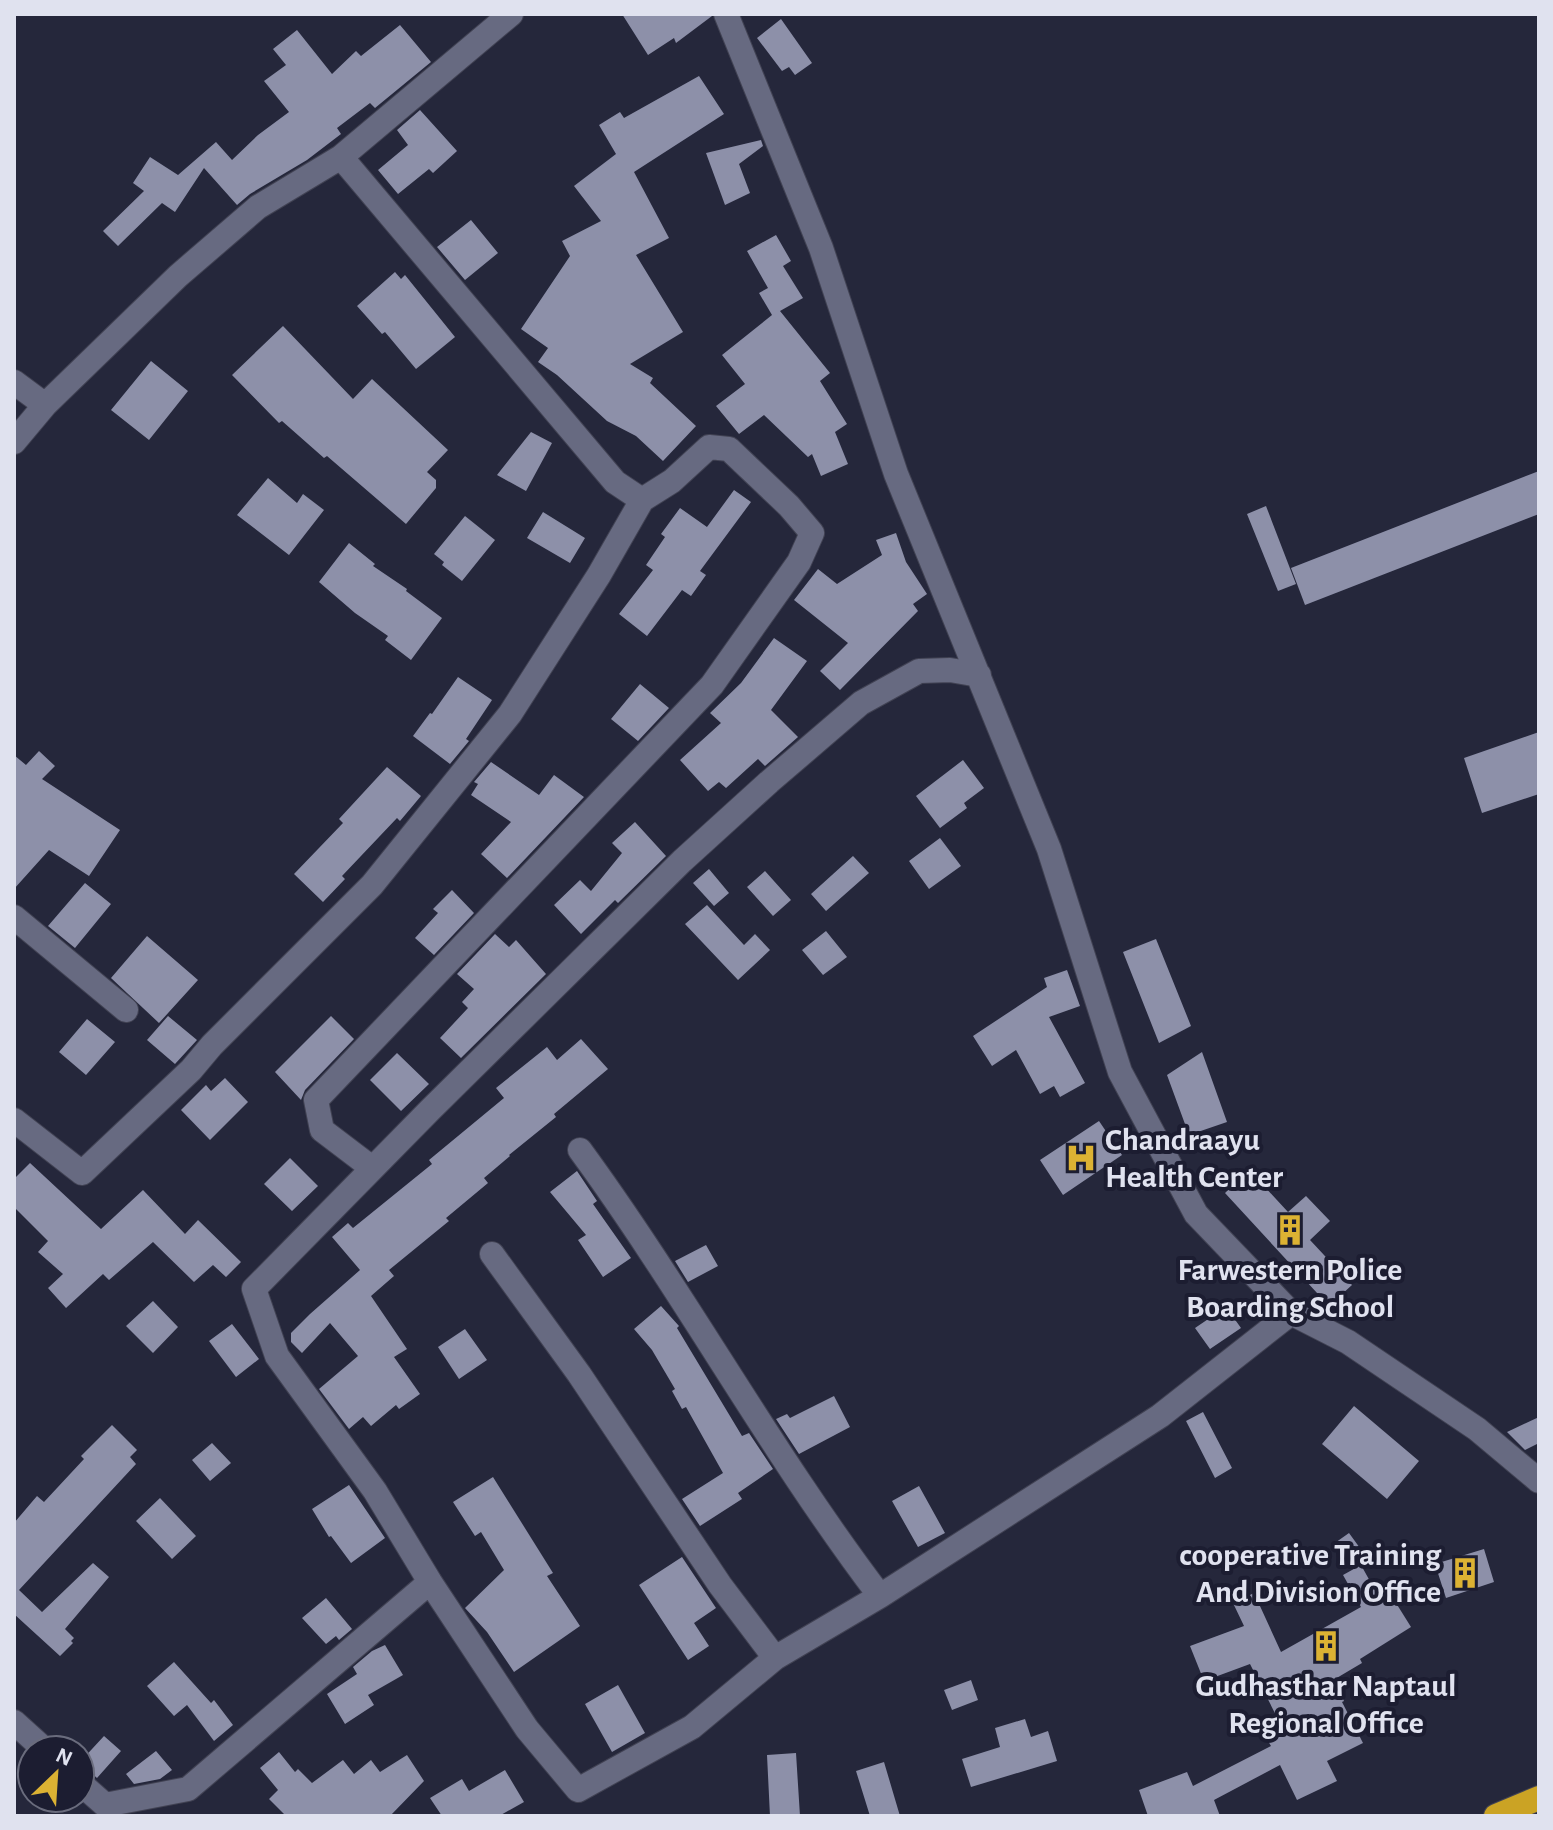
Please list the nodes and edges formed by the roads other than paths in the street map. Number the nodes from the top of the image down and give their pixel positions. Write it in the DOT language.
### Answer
graph roads {
  1 [pos="511,14"];
  2 [pos="726,14"];
  3 [pos="341,157"];
  4 [pos="14,382"];
  5 [pos="45,405"];
  6 [pos="14,442"];
  7 [pos="642,500"];
  8 [pos="979,675"];
  9 [pos="14,917"];
  10 [pos="126,1010"];
  11 [pos="14,1120"];
  12 [pos="580,1150"];
  13 [pos="372,1168"];
  14 [pos="492,1254"];
  15 [pos="1291,1313"];
  16 [pos="1539,1481"];
  17 [pos="430,1582"];
  18 [pos="880,1596"];
  19 [pos="775,1658"];
  20 [pos="96,1797"];
  21 [pos="1539,1798"];
  22 [pos="1496,1816"];
  1 -- 3 [label="street"];
  2 -- 8 [label="street"];
  3 -- 5 [label="street"];
  3 -- 7 [label="street"];
  4 -- 5 [label="street"];
  5 -- 6 [label="street"];
  7 -- 11 [label="street"];
  7 -- 13 [label="street"];
  8 -- 13 [label="street"];
  8 -- 15 [label="street"];
  9 -- 10 [label="street"];
  12 -- 18 [label="street"];
  13 -- 17 [label="street"];
  14 -- 19 [label="street"];
  15 -- 16 [label="street"];
  15 -- 18 [label="street"];
  17 -- 19 [label="street"];
  17 -- 20 [label="street"];
  18 -- 19 [label="street"];
  21 -- 22 [label="highway"];
}
